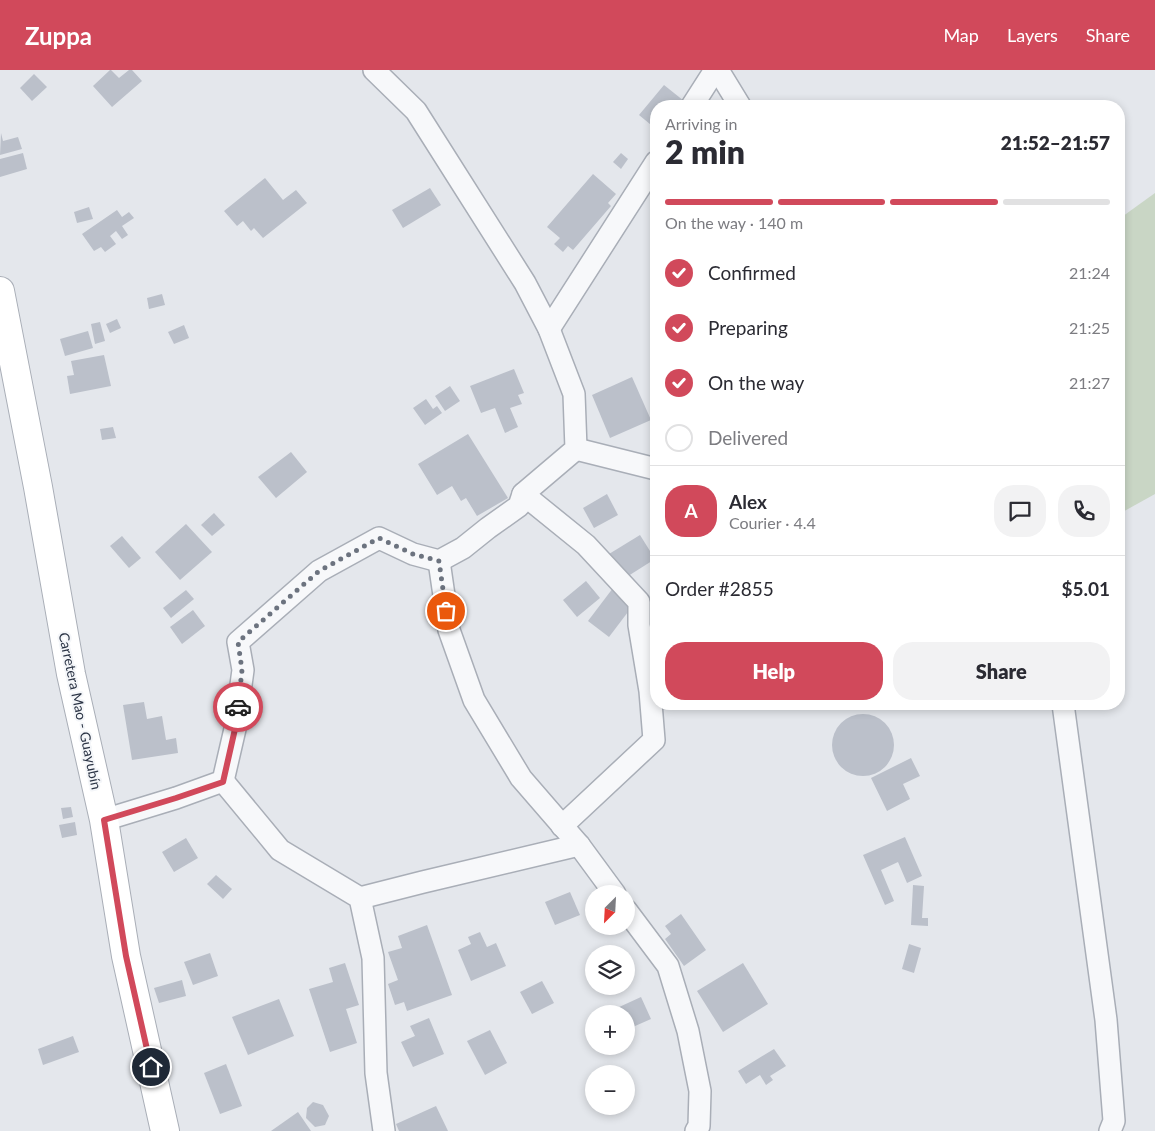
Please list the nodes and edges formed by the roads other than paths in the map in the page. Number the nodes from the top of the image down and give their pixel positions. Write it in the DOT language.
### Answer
graph roads {
  1 [pos="374,70"];
  2 [pos="717,70"];
  3 [pos="696,100"];
  4 [pos="736,100"];
  5 [pos="650,171"];
  6 [pos="0,291"];
  7 [pos="549,329"];
  8 [pos="576,449"];
  9 [pos="650,468"];
  10 [pos="523,494"];
  11 [pos="439,561"];
  12 [pos="650,690"];
  13 [pos="652,710"];
  14 [pos="1064,710"];
  15 [pos="223,782"];
  16 [pos="104,820"];
  17 [pos="562,826"];
  18 [pos="579,845"];
  19 [pos="608,885"];
  20 [pos="360,898"];
  21 [pos="635,922"];
  22 [pos="165,1131"];
  23 [pos="384,1131"];
  24 [pos="696,1131"];
  25 [pos="1110,1131"];
  1 -- 7 [label="street"];
  2 -- 3 [label="street"];
  2 -- 4 [label="street"];
  5 -- 7 [label="street"];
  6 -- 16 [label="main road, Carretera Mao - Guayubín"];
  7 -- 8 [label="street"];
  8 -- 9 [label="street"];
  8 -- 10 [label="street"];
  10 -- 11 [label="street"];
  10 -- 12 [label="street"];
  11 -- 15 [label="street"];
  11 -- 17 [label="street"];
  13 -- 17 [label="street"];
  14 -- 25 [label="street"];
  15 -- 16 [label="street"];
  15 -- 20 [label="street"];
  16 -- 22 [label="main road, Carretera Mao - Guayubín"];
  17 -- 18 [label="street"];
  18 -- 19 [label="street"];
  18 -- 20 [label="street"];
  20 -- 23 [label="street"];
  21 -- 24 [label="street"];
}
